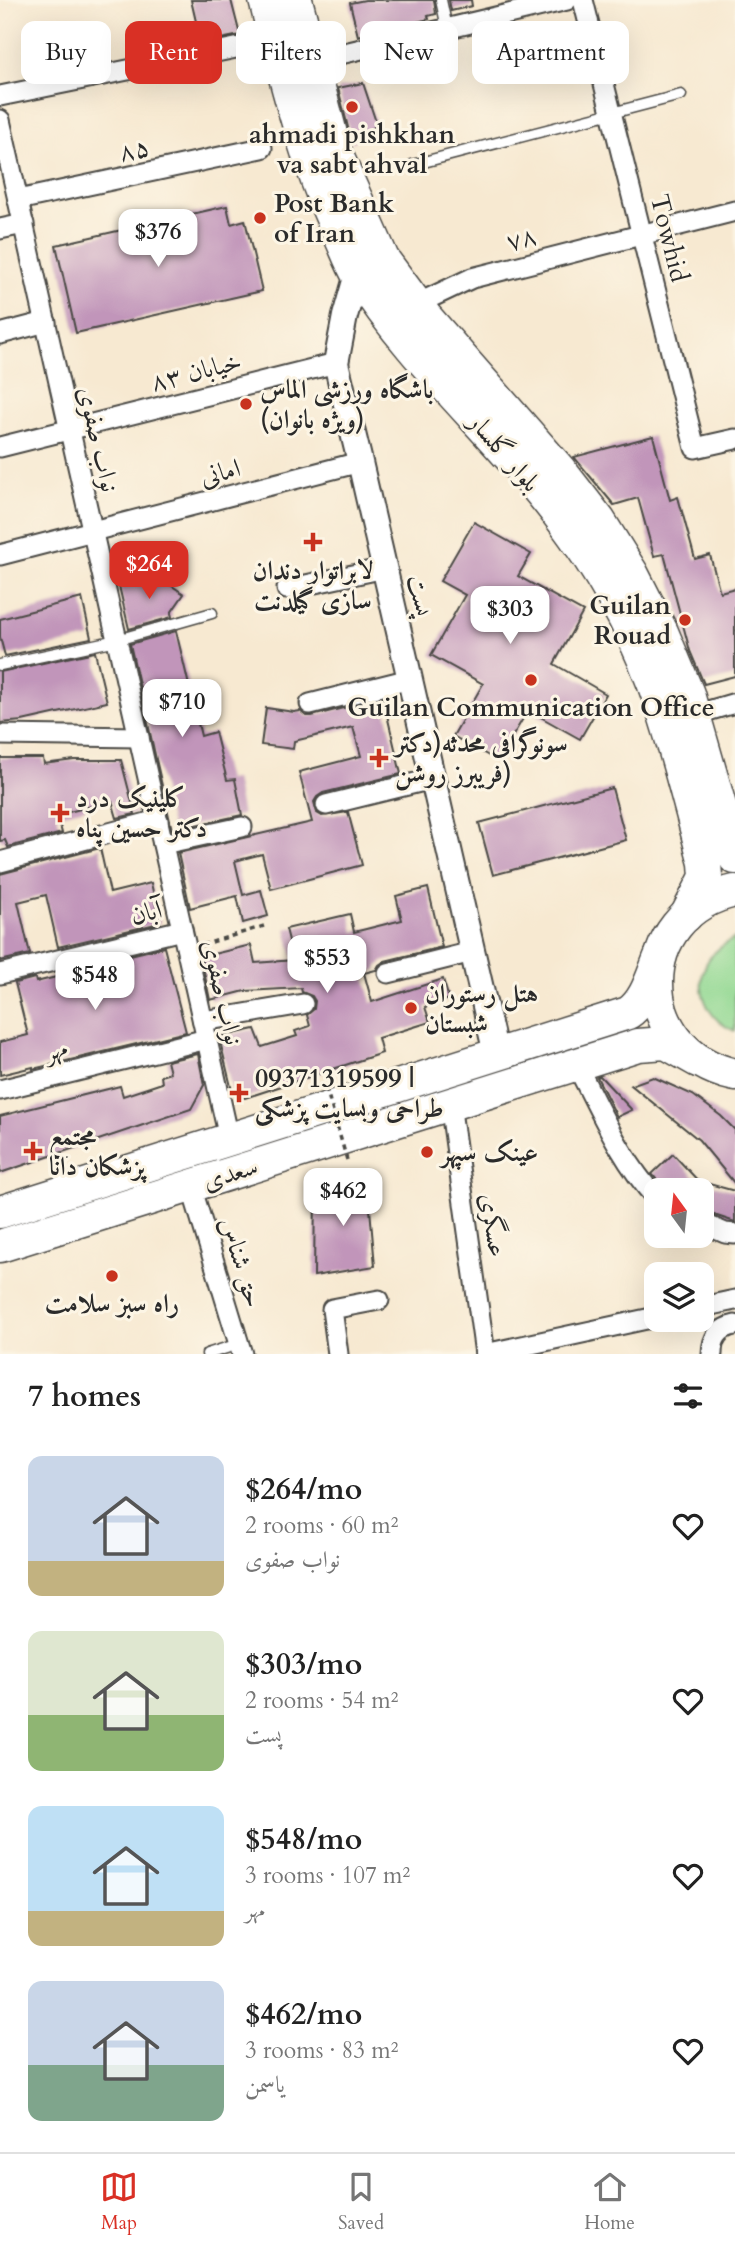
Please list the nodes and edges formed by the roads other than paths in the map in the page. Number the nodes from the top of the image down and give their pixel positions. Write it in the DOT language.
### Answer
graph roads {
  1 [pos="265,0"];
  2 [pos="296,0"];
  3 [pos="441,0"];
  4 [pos="567,0"];
  5 [pos="583,0"];
  6 [pos="270,21"];
  7 [pos="301,21"];
  8 [pos="446,21"];
  9 [pos="458,25"];
  10 [pos="236,48"];
  11 [pos="287,84"];
  12 [pos="317,84"];
  13 [pos="681,95"];
  14 [pos="0,96"];
  15 [pos="612,112"];
  16 [pos="0,120"];
  17 [pos="262,148"];
  18 [pos="412,165"];
  19 [pos="18,200"];
  20 [pos="735,211"];
  21 [pos="23,224"];
  22 [pos="0,229"];
  23 [pos="643,233"];
  24 [pos="357,274"];
  25 [pos="416,304"];
  26 [pos="46,323"];
  27 [pos="0,334"];
  28 [pos="336,363"];
  29 [pos="70,430"];
  30 [pos="735,439"];
  31 [pos="0,447"];
  32 [pos="360,462"];
  33 [pos="93,533"];
  34 [pos="0,555"];
  35 [pos="384,568"];
  36 [pos="287,589"];
  37 [pos="212,613"];
  38 [pos="117,640"];
  39 [pos="0,666"];
  40 [pos="410,680"];
  41 [pos="735,703"];
  42 [pos="310,704"];
  43 [pos="694,715"];
  44 [pos="0,735"];
  45 [pos="139,737"];
  46 [pos="432,779"];
  47 [pos="326,805"];
  48 [pos="158,820"];
  49 [pos="242,827"];
  50 [pos="163,844"];
  51 [pos="735,858"];
  52 [pos="0,862"];
  53 [pos="735,891"];
  54 [pos="686,916"];
  55 [pos="183,930"];
  56 [pos="472,953"];
  57 [pos="660,957"];
  58 [pos="388,973"];
  59 [pos="0,974"];
  60 [pos="303,1004"];
  61 [pos="205,1030"];
  62 [pos="496,1054"];
  63 [pos="698,1061"];
  64 [pos="576,1064"];
  65 [pos="733,1075"];
  66 [pos="0,1090"];
  67 [pos="450,1103"];
  68 [pos="229,1138"];
  69 [pos="644,1184"];
  70 [pos="191,1186"];
  71 [pos="0,1212"];
  72 [pos="714,1228"];
  73 [pos="735,1234"];
  74 [pos="0,1246"];
  75 [pos="379,1300"];
  76 [pos="735,1300"];
  77 [pos="714,1304"];
  78 [pos="644,1320"];
  79 [pos="734,1322"];
  80 [pos="241,1349"];
  81 [pos="207,1354"];
  82 [pos="338,1354"];
  83 [pos="485,1354"];
  84 [pos="712,1354"];
  1 -- 6 [label="main road, بلوار گلسار"];
  2 -- 7 [label="main road, بلوار گلسار"];
  3 -- 8 [label="lane"];
  4 -- 9 [label="street"];
  5 -- 15 [label="street, Towhid"];
  10 -- 14 [label="street"];
  11 -- 24 [label="main road, بلوار گلسار"];
  12 -- 25 [label="main road, بلوار گلسار"];
  13 -- 15 [label="lane"];
  15 -- 18 [label="lane"];
  15 -- 23 [label="street, Towhid"];
  16 -- 19 [label="street, نواب صفوی"];
  17 -- 19 [label="street, ۸۵"];
  19 -- 21 [label="street, نواب صفوی"];
  20 -- 23 [label="street, ۷۸"];
  21 -- 22 [label="street"];
  21 -- 26 [label="street, نواب صفوی"];
  23 -- 25 [label="street, ۷۸"];
  23 -- 30 [label="street, Towhid"];
  24 -- 28 [label="street, پست"];
  24 -- 54 [label="main road, بلوار گلسار"];
  25 -- 43 [label="main road, بلوار گلسار"];
  26 -- 27 [label="street"];
  26 -- 29 [label="street, نواب صفوی"];
  28 -- 29 [label="street, خیابان ۸۳"];
  28 -- 32 [label="street, پست"];
  29 -- 31 [label="street, خیابان ۸۳"];
  29 -- 33 [label="street, نواب صفوی"];
  32 -- 33 [label="street, امانی"];
  32 -- 35 [label="street, پست"];
  33 -- 34 [label="street, امانی"];
  33 -- 38 [label="street, نواب صفوی"];
  35 -- 36 [label="street"];
  35 -- 40 [label="street, پست"];
  37 -- 38 [label="lane"];
  38 -- 39 [label="lane"];
  38 -- 45 [label="street, نواب صفوی"];
  40 -- 42 [label="street"];
  40 -- 46 [label="street, پست"];
  41 -- 43 [label="street"];
  43 -- 51 [label="main road, بلوار گلسار"];
  44 -- 45 [label="street"];
  45 -- 48 [label="street, نواب صفوی"];
  46 -- 47 [label="street"];
  46 -- 56 [label="street, پست"];
  48 -- 50 [label="street, نواب صفوی"];
  48 -- 52 [label="street"];
  49 -- 50 [label="street"];
  50 -- 55 [label="street, نواب صفوی"];
  53 -- 54 [label="main road"];
  54 -- 57 [label="main road, سعدی"];
  55 -- 59 [label="street, آبان"];
  55 -- 61 [label="street, نواب صفوی"];
  56 -- 58 [label="street"];
  56 -- 62 [label="street, پست"];
  57 -- 62 [label="main road, سعدی"];
  57 -- 63 [label="main road"];
  60 -- 61 [label="street, مهر"];
  61 -- 66 [label="street, مهر"];
  61 -- 68 [label="street, نواب صفوی"];
  62 -- 68 [label="main road, سعدی"];
  63 -- 64 [label="main road, سعدی"];
  63 -- 65 [label="main road, سعدی"];
  64 -- 67 [label="main road, سعدی"];
  64 -- 69 [label="street"];
  67 -- 70 [label="main road, سعدی"];
  67 -- 83 [label="street, عسگری"];
  68 -- 71 [label="main road, سعدی"];
  70 -- 74 [label="main road, سعدی"];
  70 -- 80 [label="street, حق شناس"];
  72 -- 73 [label="street"];
  75 -- 82 [label="street"];
  76 -- 77 [label="street"];
  78 -- 83 [label="street"];
  79 -- 84 [label="street"];
  80 -- 81 [label="lane"];
}
